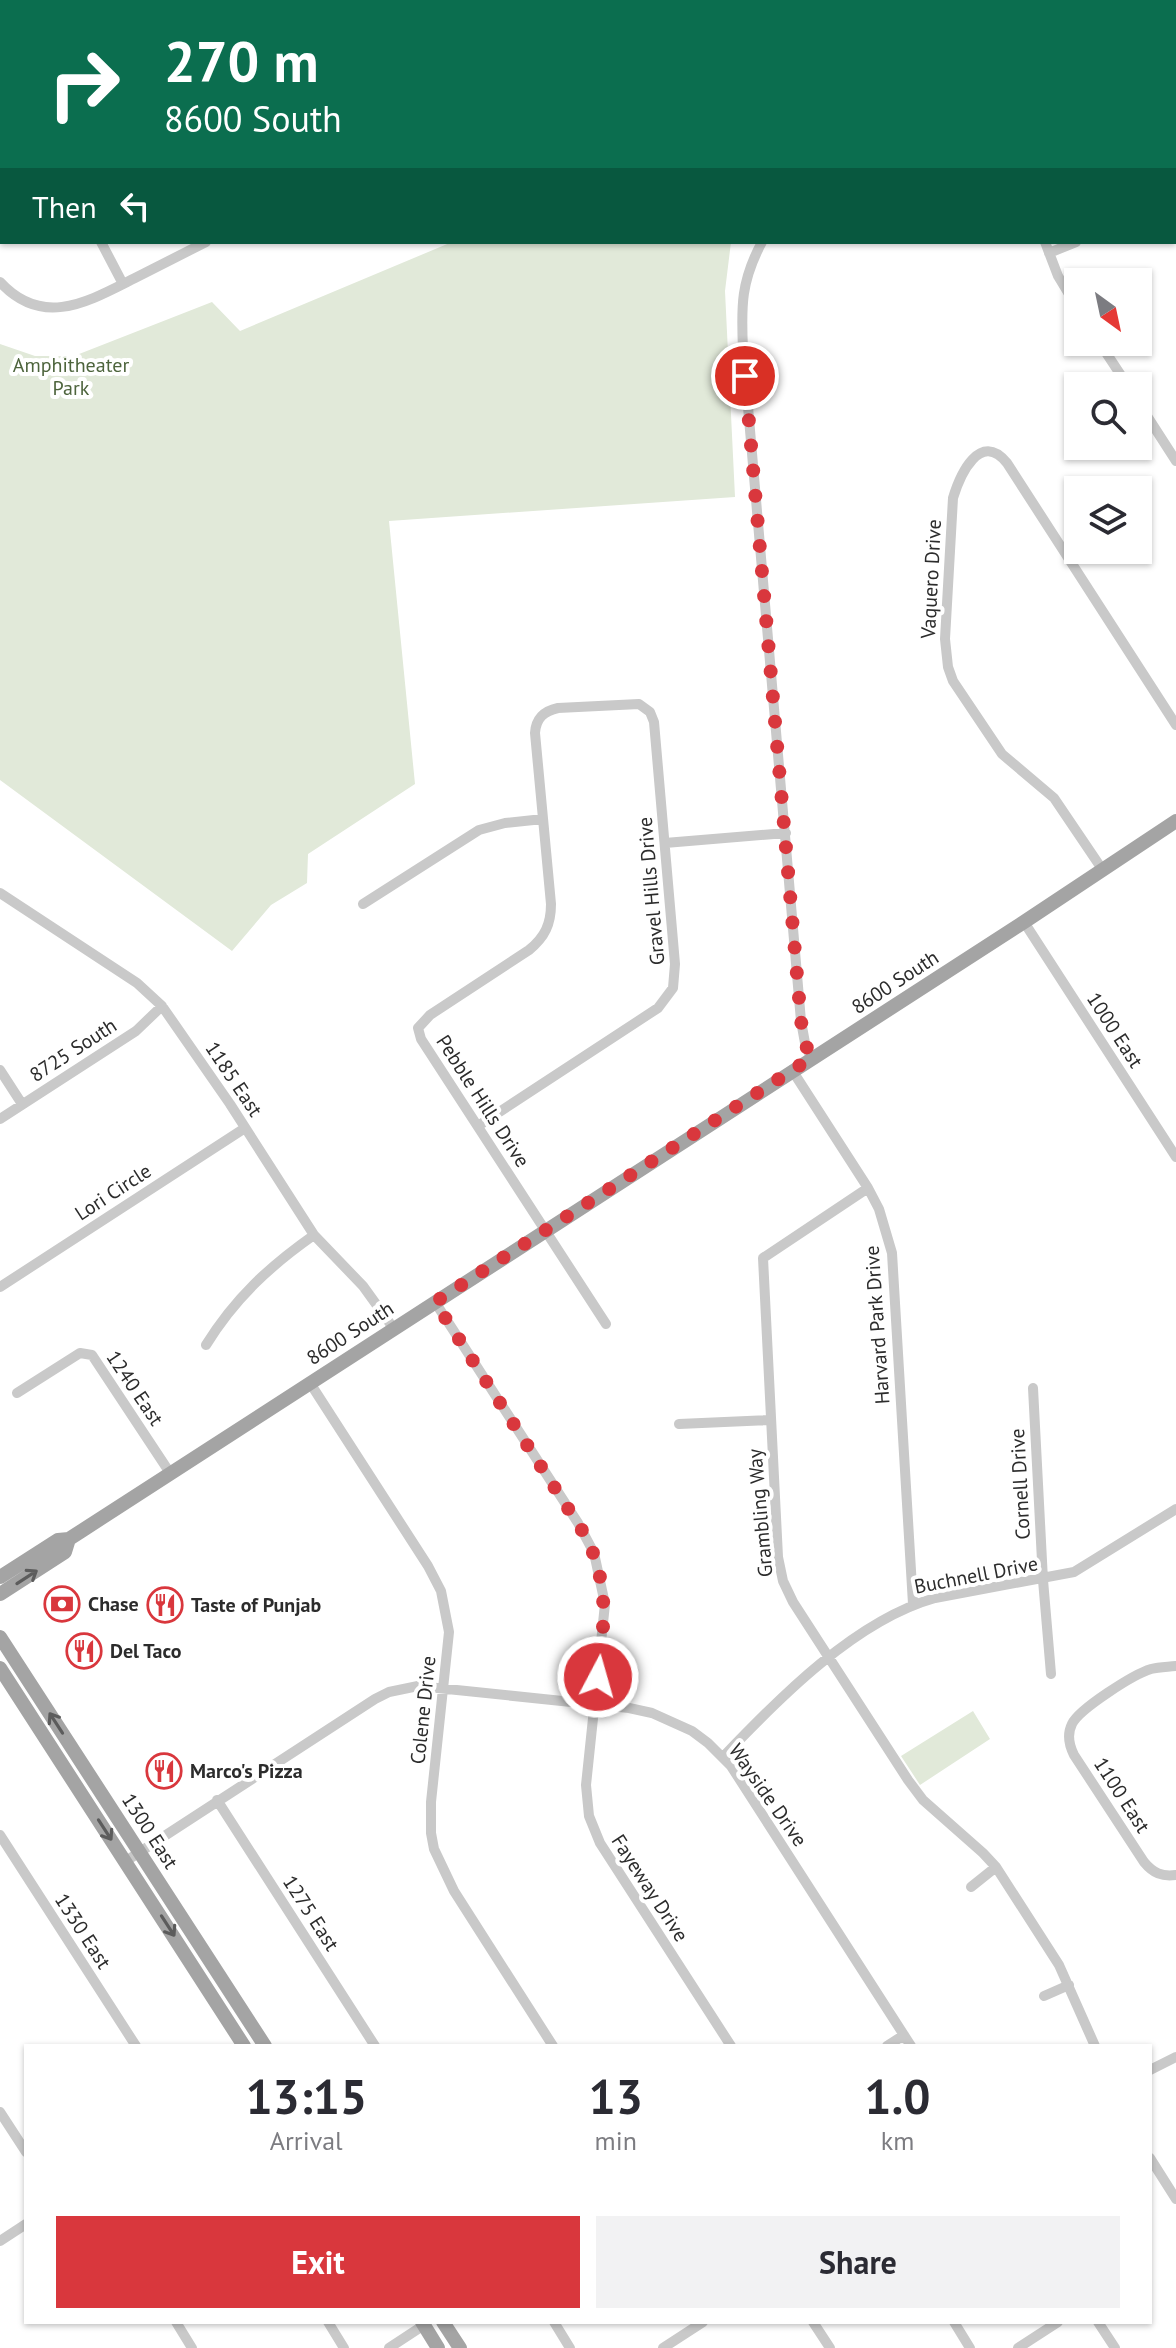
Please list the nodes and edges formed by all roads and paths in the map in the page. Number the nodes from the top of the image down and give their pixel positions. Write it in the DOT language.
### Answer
graph roads {
  1 [pos="102,244"];
  2 [pos="202,244"];
  3 [pos="761,244"];
  4 [pos="1046,244"];
  5 [pos="1071,244"];
  6 [pos="1049,253"];
  7 [pos="0,282"];
  8 [pos="123,284"];
  9 [pos="1064,286"];
  10 [pos="1152,424"];
  11 [pos="1176,461"];
  12 [pos="541,715"];
  13 [pos="1176,725"];
  14 [pos="543,819"];
  15 [pos="1176,821"];
  16 [pos="786,833"];
  17 [pos="665,843"];
  18 [pos="1102,869"];
  19 [pos="0,893"];
  20 [pos="363,904"];
  21 [pos="1024,922"];
  22 [pos="162,1006"];
  23 [pos="811,1058"];
  24 [pos="0,1070"];
  25 [pos="792,1070"];
  26 [pos="22,1104"];
  27 [pos="0,1119"];
  28 [pos="478,1126"];
  29 [pos="245,1128"];
  30 [pos="1176,1157"];
  31 [pos="868,1188"];
  32 [pos="545,1231"];
  33 [pos="314,1235"];
  34 [pos="0,1287"];
  35 [pos="435,1302"];
  36 [pos="606,1324"];
  37 [pos="394,1329"];
  38 [pos="206,1345"];
  39 [pos="310,1383"];
  40 [pos="1033,1388"];
  41 [pos="17,1393"];
  42 [pos="770,1420"];
  43 [pos="679,1424"];
  44 [pos="170,1473"];
  45 [pos="1176,1509"];
  46 [pos="69,1539"];
  47 [pos="0,1577"];
  48 [pos="1043,1580"];
  49 [pos="0,1594"];
  50 [pos="913,1604"];
  51 [pos="0,1637"];
  52 [pos="829,1657"];
  53 [pos="1176,1666"];
  54 [pos="0,1668"];
  55 [pos="1051,1674"];
  56 [pos="443,1687"];
  57 [pos="595,1704"];
  58 [pos="723,1757"];
  59 [pos="93,1780"];
  60 [pos="77,1787"];
  61 [pos="217,1800"];
  62 [pos="0,1835"];
  63 [pos="139,1852"];
  64 [pos="126,1861"];
  65 [pos="996,1867"];
  66 [pos="1176,1875"];
  67 [pos="971,1887"];
  68 [pos="1069,1985"];
  69 [pos="1044,1996"];
  70 [pos="904,2035"];
  71 [pos="135,2044"];
  72 [pos="243,2044"];
  73 [pos="264,2044"];
  74 [pos="374,2044"];
  75 [pos="552,2044"];
  76 [pos="730,2044"];
  77 [pos="890,2044"];
  78 [pos="910,2044"];
  79 [pos="1094,2044"];
  80 [pos="1176,2057"];
  81 [pos="1152,2069"];
  82 [pos="0,2112"];
  83 [pos="24,2149"];
  84 [pos="1152,2161"];
  85 [pos="1176,2199"];
  86 [pos="24,2225"];
  87 [pos="0,2241"];
  88 [pos="177,2324"];
  89 [pos="329,2324"];
  90 [pos="423,2324"];
  91 [pos="444,2324"];
  92 [pos="555,2324"];
  93 [pos="700,2324"];
  94 [pos="814,2324"];
  95 [pos="955,2324"];
  96 [pos="1055,2324"];
  97 [pos="1099,2324"];
  98 [pos="192,2348"];
  99 [pos="344,2348"];
  100 [pos="389,2348"];
  101 [pos="438,2348"];
  102 [pos="460,2348"];
  103 [pos="570,2348"];
  104 [pos="663,2348"];
  105 [pos="830,2348"];
  106 [pos="970,2348"];
  107 [pos="1018,2348"];
  108 [pos="1115,2348"];
  1 -- 8 [label="street"];
  2 -- 8 [label="street"];
  3 -- 16 [label="street"];
  4 -- 6 [label="street"];
  5 -- 6 [label="street"];
  6 -- 9 [label="street"];
  7 -- 8 [label="street"];
  10 -- 11 [label="street"];
  12 -- 14 [label="street, Pebble Hills Drive"];
  12 -- 17 [label="street, Gravel Hills Drive"];
  13 -- 18 [label="street, Vaquero Drive"];
  14 -- 20 [label="street"];
  14 -- 28 [label="street, Pebble Hills Drive"];
  15 -- 18 [label="main road, 8600 South"];
  16 -- 17 [label="street"];
  16 -- 23 [label="street"];
  17 -- 28 [label="street, Gravel Hills Drive"];
  18 -- 21 [label="main road, 8600 South"];
  19 -- 22 [label="street, 1185 East"];
  21 -- 23 [label="main road, 8600 South"];
  21 -- 30 [label="street, 1000 East"];
  22 -- 26 [label="street, 8725 South"];
  22 -- 29 [label="street, 1185 East"];
  23 -- 25 [label="main road, 8600 South"];
  24 -- 26 [label="street"];
  25 -- 31 [label="street, Harvard Park Drive"];
  25 -- 32 [label="main road, 8600 South"];
  26 -- 27 [label="street, 8725 South"];
  28 -- 32 [label="street, Pebble Hills Drive"];
  29 -- 33 [label="street, 1185 East"];
  29 -- 34 [label="street, Lori Circle"];
  31 -- 42 [label="street, Grambling Way"];
  31 -- 50 [label="street, Harvard Park Drive"];
  32 -- 35 [label="main road, 8600 South"];
  32 -- 36 [label="street, Pebble Hills Drive"];
  33 -- 37 [label="street, 1185 East"];
  33 -- 38 [label="street"];
  35 -- 37 [label="main road, 8600 South"];
  35 -- 57 [label="street, Fayeway Drive"];
  37 -- 39 [label="main road, 8600 South"];
  39 -- 44 [label="main road, 8600 South"];
  39 -- 56 [label="street, Colene Drive"];
  40 -- 48 [label="street, Cornell Drive"];
  41 -- 44 [label="street, 1240 East"];
  42 -- 43 [label="street"];
  42 -- 52 [label="street, Grambling Way"];
  44 -- 46 [label="main road, 8600 South"];
  45 -- 48 [label="street, Buchnell Drive"];
  46 -- 47 [label="main road, 8600 South"];
  49 -- 46 [label="main road, 8600 South, one-way"];
  48 -- 50 [label="street, Buchnell Drive"];
  48 -- 55 [label="street, Cornell Drive"];
  50 -- 52 [label="street, Buchnell Drive"];
  59 -- 51 [label="main road, 1300 East, one-way"];
  52 -- 58 [label="street, Buchnell Drive"];
  52 -- 65 [label="street, Grambling Way"];
  53 -- 66 [label="street, 1100 East"];
  54 -- 60 [label="main road, 1300 East"];
  56 -- 57 [label="street, Wayside Drive"];
  56 -- 61 [label="street, Wayside Drive"];
  56 -- 75 [label="street, Colene Drive"];
  57 -- 58 [label="street, Wayside Drive"];
  57 -- 76 [label="street, Fayeway Drive"];
  58 -- 70 [label="street, Wayside Drive"];
  59 -- 60 [label="main road"];
  59 -- 63 [label="main road, 1300 East"];
  60 -- 64 [label="main road, 1300 East, one-way"];
  61 -- 63 [label="street, Wayside Drive"];
  61 -- 74 [label="street, 1275 East"];
  62 -- 71 [label="street, 1330 East"];
  63 -- 64 [label="street, Wayside Drive"];
  63 -- 73 [label="main road, 1300 East"];
  64 -- 72 [label="main road, 1300 East, one-way"];
  65 -- 67 [label="street"];
  65 -- 68 [label="street, Grambling Way"];
  68 -- 69 [label="street"];
  68 -- 79 [label="street, Grambling Way"];
  70 -- 77 [label="street"];
  70 -- 78 [label="street, Wayside Drive"];
  80 -- 81 [label="street"];
  82 -- 83 [label="street"];
  84 -- 85 [label="street"];
  86 -- 87 [label="street"];
  88 -- 98 [label="street"];
  89 -- 99 [label="street"];
  90 -- 100 [label="street"];
  90 -- 101 [label="main road"];
  91 -- 102 [label="main road"];
  92 -- 103 [label="street"];
  93 -- 104 [label="street"];
  94 -- 105 [label="street"];
  95 -- 106 [label="street"];
  96 -- 107 [label="street"];
  97 -- 108 [label="street"];
}
